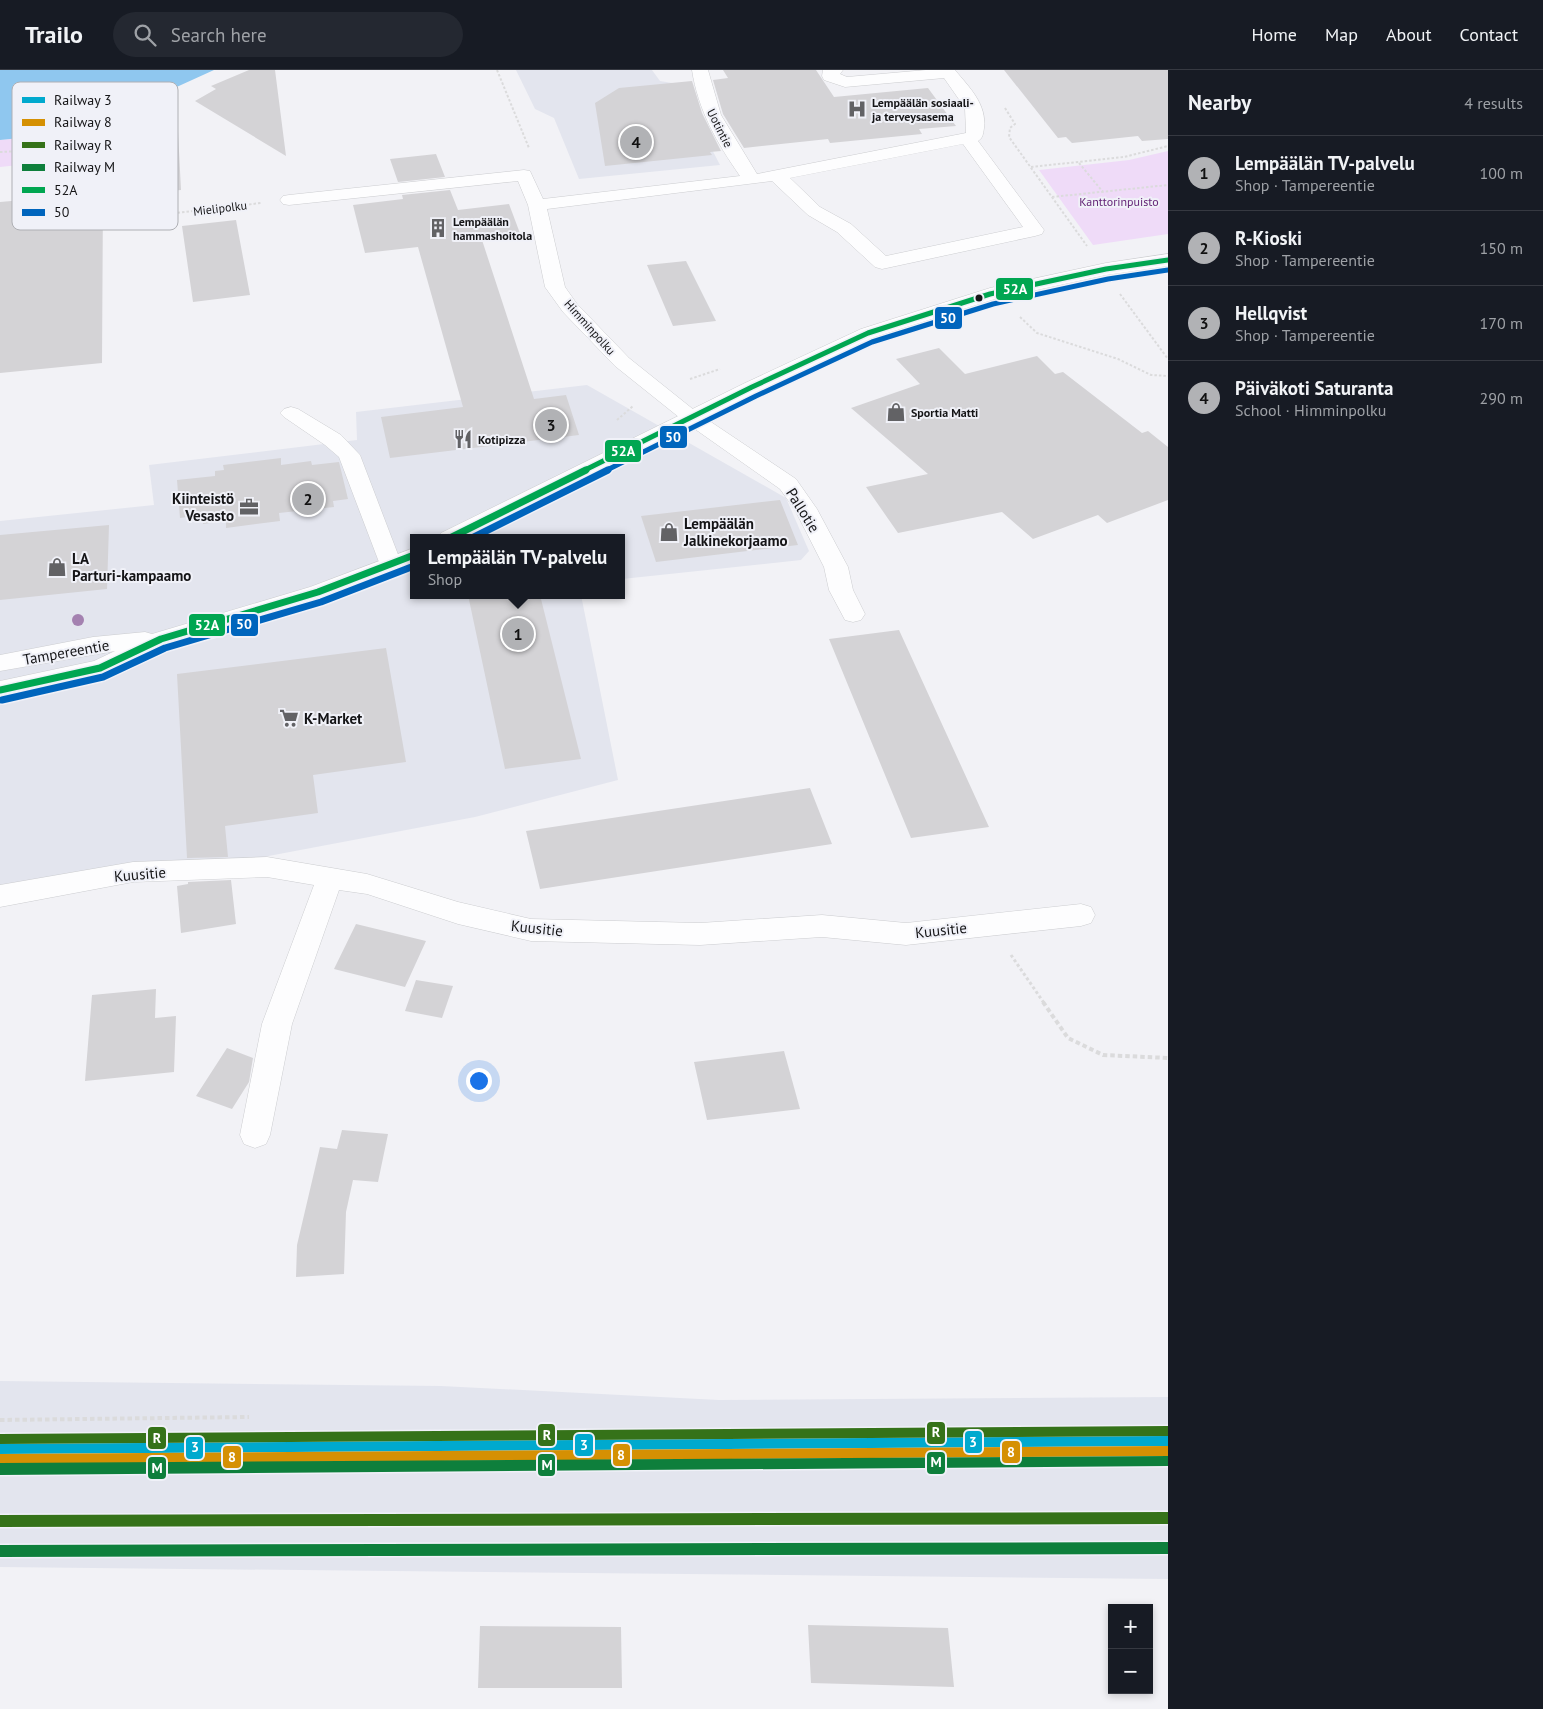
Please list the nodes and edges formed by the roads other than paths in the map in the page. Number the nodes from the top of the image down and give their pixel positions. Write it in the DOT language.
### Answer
graph roads {
  1 [pos="700,70"];
  2 [pos="836,70"];
  3 [pos="947,71"];
  4 [pos="967,138"];
  5 [pos="777,176"];
  6 [pos="752,180"];
  7 [pos="289,200"];
  8 [pos="538,205"];
  9 [pos="1168,260"];
  10 [pos="291,413"];
  11 [pos="692,418"];
  12 [pos="457,534"];
  13 [pos="410,557"];
  14 [pos="390,565"];
  15 [pos="853,614"];
  16 [pos="162,639"];
  17 [pos="0,663"];
  18 [pos="0,690"];
  19 [pos="330,878"];
  20 [pos="0,896"];
  21 [pos="1082,915"];
  22 [pos="256,1135"];
  1 -- 6 [label="street, Uotintie"];
  2 -- 3 [label="street"];
  3 -- 4 [label="street"];
  4 -- 5 [label="street"];
  4 -- 5 [label="street"];
  5 -- 6 [label="street"];
  6 -- 8 [label="street"];
  7 -- 8 [label="street, Himminpolku"];
  8 -- 11 [label="street, Himminpolku"];
  9 -- 11 [label="street"];
  10 -- 14 [label="street"];
  11 -- 12 [label="street"];
  11 -- 15 [label="street, Pallotie"];
  13 -- 14 [label="street, Tampereentie"];
  14 -- 16 [label="street, Tampereentie"];
  16 -- 17 [label="street, Tampereentie"];
  16 -- 18 [label="street, Tampereentie"];
  19 -- 20 [label="street, Kuusitie"];
  19 -- 21 [label="street, Kuusitie"];
  19 -- 22 [label="street"];
}
